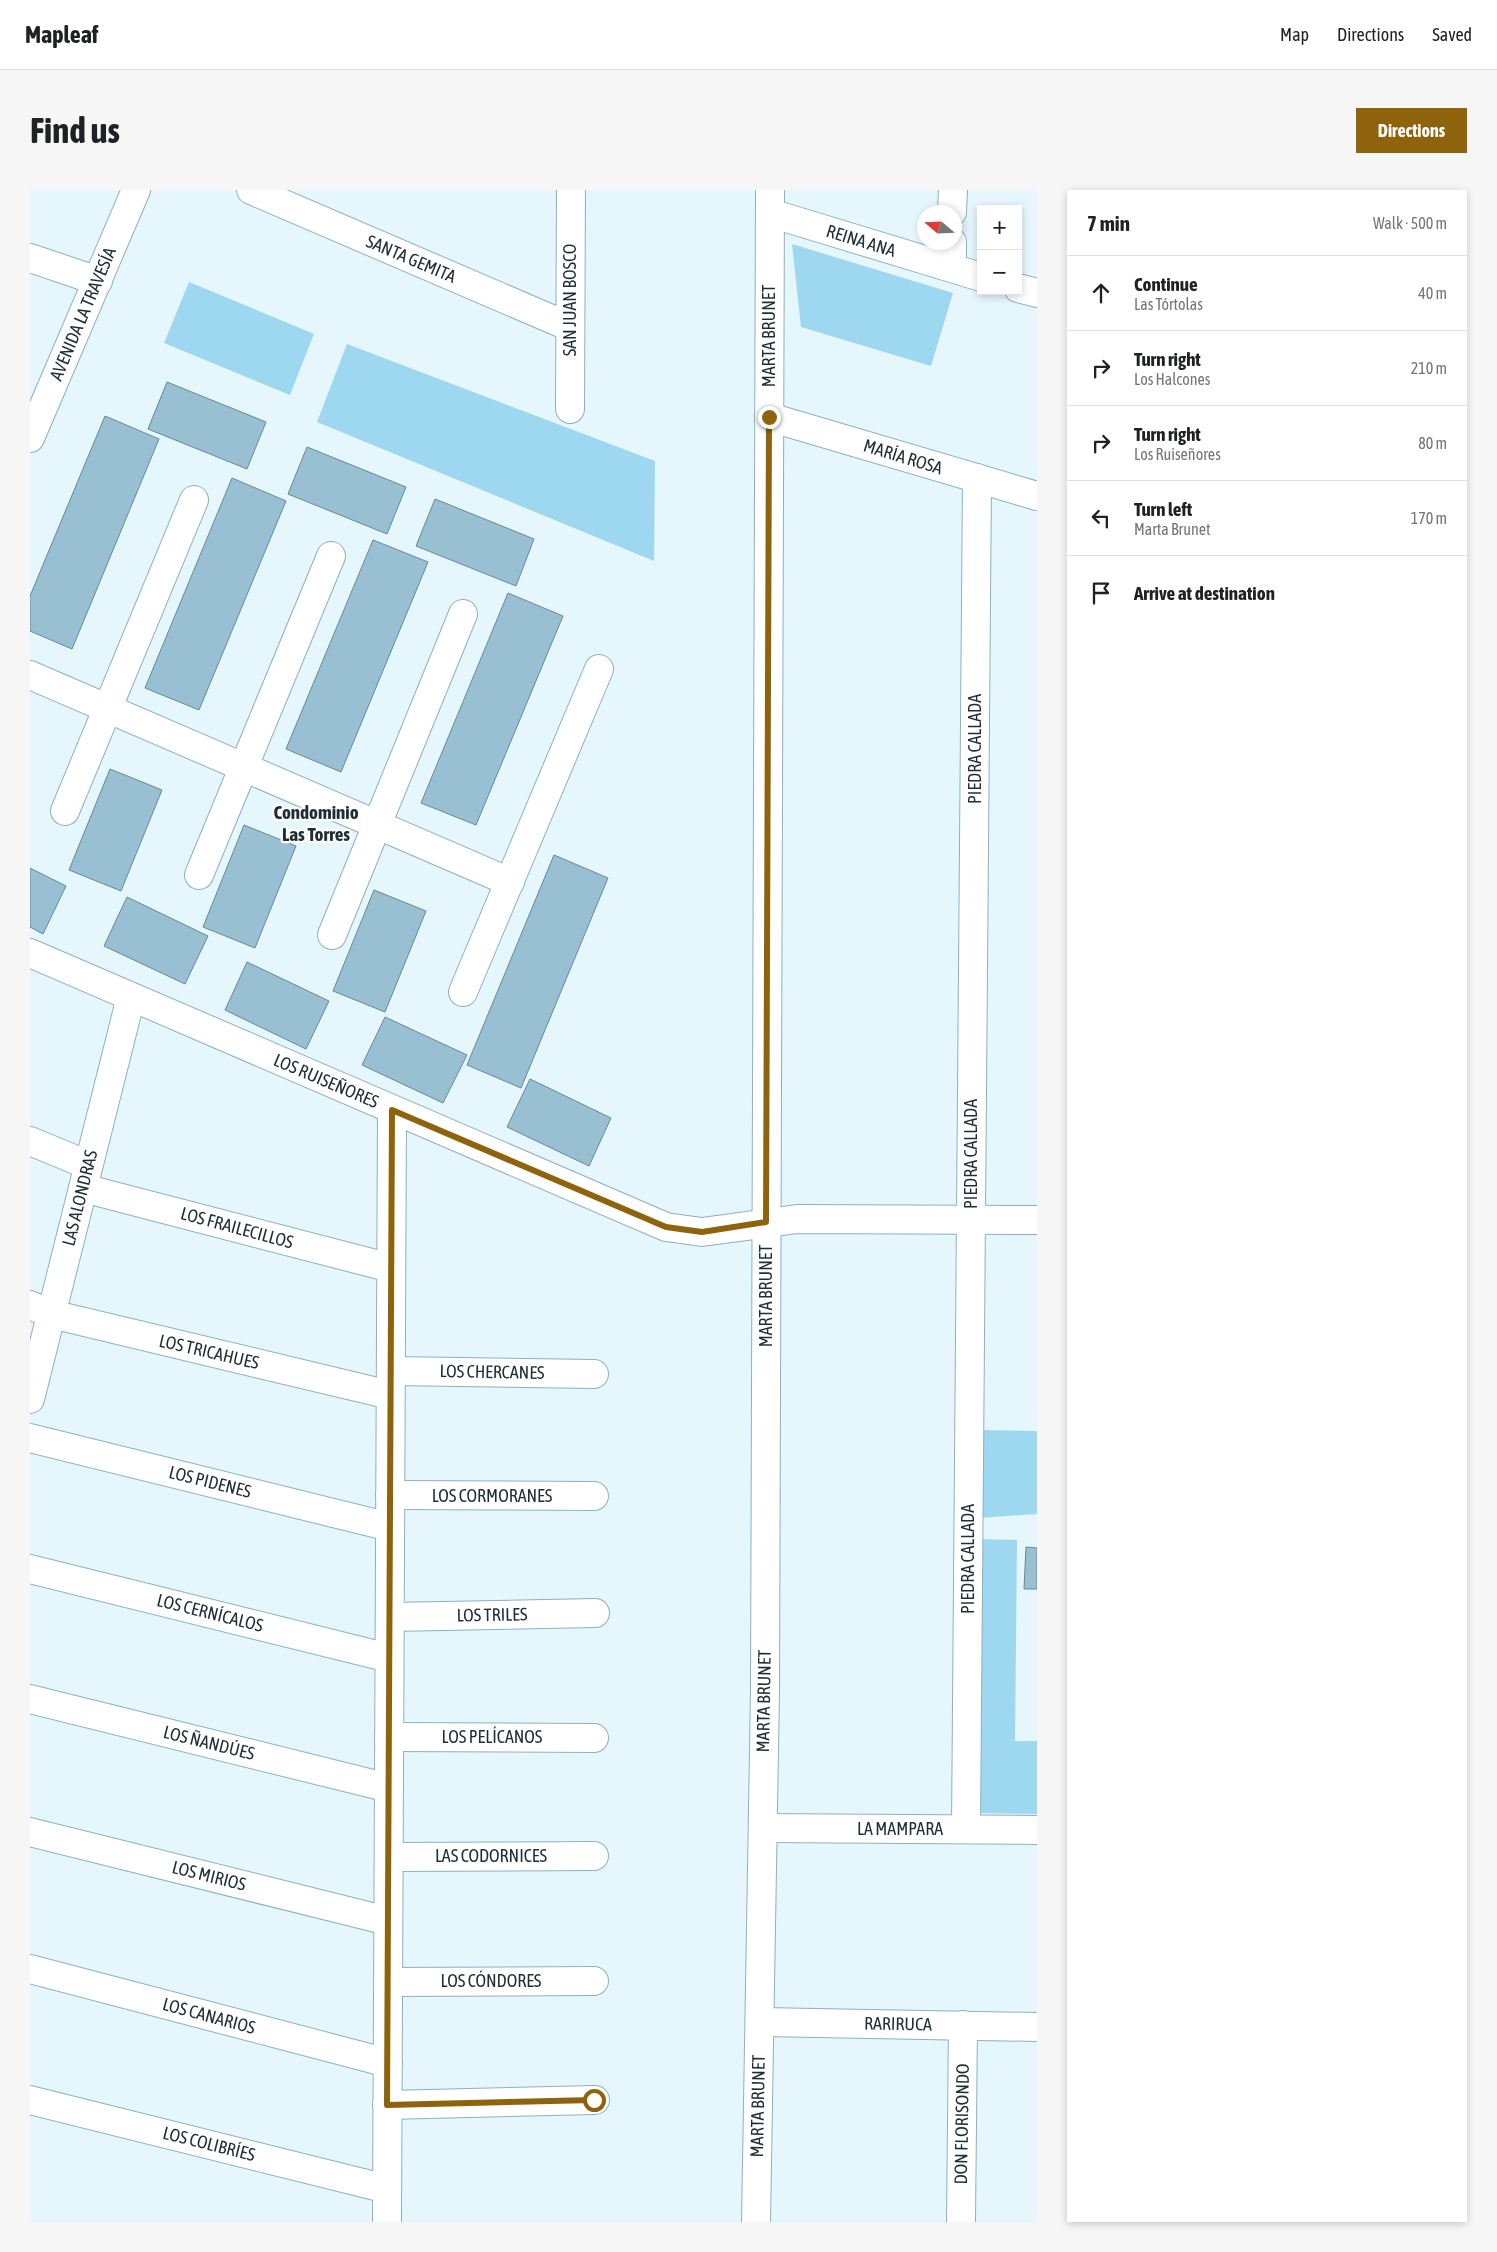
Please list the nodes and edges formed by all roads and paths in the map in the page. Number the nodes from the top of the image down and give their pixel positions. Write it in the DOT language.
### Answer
graph roads {
  1 [pos="136,190"];
  2 [pos="251,190"];
  3 [pos="571,190"];
  4 [pos="953,190"];
  5 [pos="770,202"];
  6 [pos="952,205"];
  7 [pos="952,255"];
  8 [pos="30,258"];
  9 [pos="977,274"];
  10 [pos="98,281"];
  11 [pos="1022,289"];
  12 [pos="1037,293"];
  13 [pos="570,327"];
  14 [pos="570,410"];
  15 [pos="769,417"];
  16 [pos="30,438"];
  17 [pos="977,478"];
  18 [pos="1037,496"];
  19 [pos="194,500"];
  20 [pos="330,556"];
  21 [pos="463,614"];
  22 [pos="599,669"];
  23 [pos="30,675"];
  24 [pos="108,708"];
  25 [pos="243,767"];
  26 [pos="65,811"];
  27 [pos="377,824"];
  28 [pos="199,875"];
  29 [pos="510,882"];
  30 [pos="332,935"];
  31 [pos="30,953"];
  32 [pos="463,992"];
  33 [pos="130,997"];
  34 [pos="392,1110"];
  35 [pos="30,1141"];
  36 [pos="85,1177"];
  37 [pos="971,1220"];
  38 [pos="1037,1220"];
  39 [pos="766,1222"];
  40 [pos="391,1268"];
  41 [pos="40,1309"];
  42 [pos="594,1374"];
  43 [pos="390,1383"];
  44 [pos="30,1399"];
  45 [pos="30,1438"];
  46 [pos="390,1495"];
  47 [pos="594,1496"];
  48 [pos="390,1527"];
  49 [pos="30,1569"];
  50 [pos="594,1613"];
  51 [pos="390,1617"];
  52 [pos="390,1658"];
  53 [pos="30,1698"];
  54 [pos="389,1737"];
  55 [pos="594,1738"];
  56 [pos="389,1788"];
  57 [pos="762,1828"];
  58 [pos="966,1829"];
  59 [pos="1037,1830"];
  60 [pos="30,1832"];
  61 [pos="594,1856"];
  62 [pos="389,1857"];
  63 [pos="388,1921"];
  64 [pos="30,1969"];
  65 [pos="594,1981"];
  66 [pos="388,1982"];
  67 [pos="760,2022"];
  68 [pos="963,2025"];
  69 [pos="1037,2026"];
  70 [pos="388,2063"];
  71 [pos="30,2100"];
  72 [pos="594,2100"];
  73 [pos="387,2105"];
  74 [pos="387,2189"];
  75 [pos="387,2222"];
  76 [pos="756,2222"];
  77 [pos="961,2222"];
  1 -- 10 [label="street, AVENIDA LA TRAVESÍA"];
  2 -- 13 [label="street, SANTA GEMITA"];
  3 -- 13 [label="street, SAN JUAN BOSCO"];
  4 -- 6 [label="street"];
  5 -- 7 [label="street, REINA ANA"];
  5 -- 15 [label="street, MARTA BRUNET"];
  7 -- 9 [label="street, REINA ANA"];
  8 -- 10 [label="street"];
  10 -- 16 [label="street, AVENIDA LA TRAVESÍA"];
  11 -- 12 [label="street"];
  13 -- 14 [label="street, SAN JUAN BOSCO"];
  15 -- 17 [label="street, MARÍA ROSA"];
  15 -- 39 [label="street, MARTA BRUNET"];
  17 -- 18 [label="street, MARÍA ROSA"];
  17 -- 37 [label="street, PIEDRA CALLADA"];
  19 -- 24 [label="street"];
  20 -- 25 [label="street"];
  21 -- 27 [label="street"];
  22 -- 29 [label="street"];
  23 -- 24 [label="street"];
  24 -- 25 [label="street"];
  24 -- 26 [label="street"];
  25 -- 27 [label="street"];
  25 -- 28 [label="street"];
  27 -- 29 [label="street"];
  27 -- 30 [label="street"];
  29 -- 32 [label="street"];
  31 -- 33 [label="street, LOS RUISEÑORES"];
  33 -- 34 [label="street, LOS RUISEÑORES"];
  33 -- 36 [label="street, LAS ALONDRAS"];
  34 -- 39 [label="street, LOS RUISEÑORES"];
  34 -- 40 [label="street"];
  35 -- 36 [label="street, LOS FRAILECILLOS"];
  36 -- 40 [label="street, LOS FRAILECILLOS"];
  36 -- 41 [label="street, LAS ALONDRAS"];
  37 -- 38 [label="street, LOS RUISEÑORES"];
  37 -- 39 [label="street, LOS RUISEÑORES"];
  37 -- 58 [label="street, PIEDRA CALLADA"];
  39 -- 57 [label="street, MARTA BRUNET"];
  40 -- 43 [label="street"];
  41 -- 43 [label="street, LOS TRICAHUES"];
  41 -- 44 [label="street, LAS ALONDRAS"];
  42 -- 43 [label="street, LOS CHERCANES"];
  43 -- 46 [label="street"];
  45 -- 48 [label="street, LOS PIDENES"];
  46 -- 47 [label="street, LOS CORMORANES"];
  46 -- 48 [label="street"];
  48 -- 51 [label="street"];
  49 -- 52 [label="street, LOS CERNÍCALOS"];
  50 -- 51 [label="street, LOS TRILES"];
  51 -- 52 [label="street"];
  52 -- 54 [label="street"];
  53 -- 56 [label="street, LOS ÑANDÚES"];
  54 -- 55 [label="street, LOS PELÍCANOS"];
  54 -- 56 [label="street"];
  56 -- 62 [label="street"];
  57 -- 58 [label="street, LA MAMPARA"];
  57 -- 67 [label="street, MARTA BRUNET"];
  58 -- 59 [label="street, LA MAMPARA"];
  60 -- 63 [label="street, LOS MIRIOS"];
  61 -- 62 [label="street, LAS CODORNICES"];
  62 -- 63 [label="street"];
  63 -- 66 [label="street"];
  64 -- 70 [label="street, LOS CANARIOS"];
  65 -- 66 [label="street, LOS CÓNDORES"];
  66 -- 70 [label="street"];
  67 -- 68 [label="street, RARIRUCA"];
  67 -- 76 [label="street, MARTA BRUNET"];
  68 -- 69 [label="street, RARIRUCA"];
  68 -- 77 [label="street, DON FLORISONDO"];
  70 -- 73 [label="street"];
  71 -- 74 [label="street, LOS COLIBRÍES"];
  72 -- 73 [label="street"];
  73 -- 74 [label="street"];
  74 -- 75 [label="street"];
}
